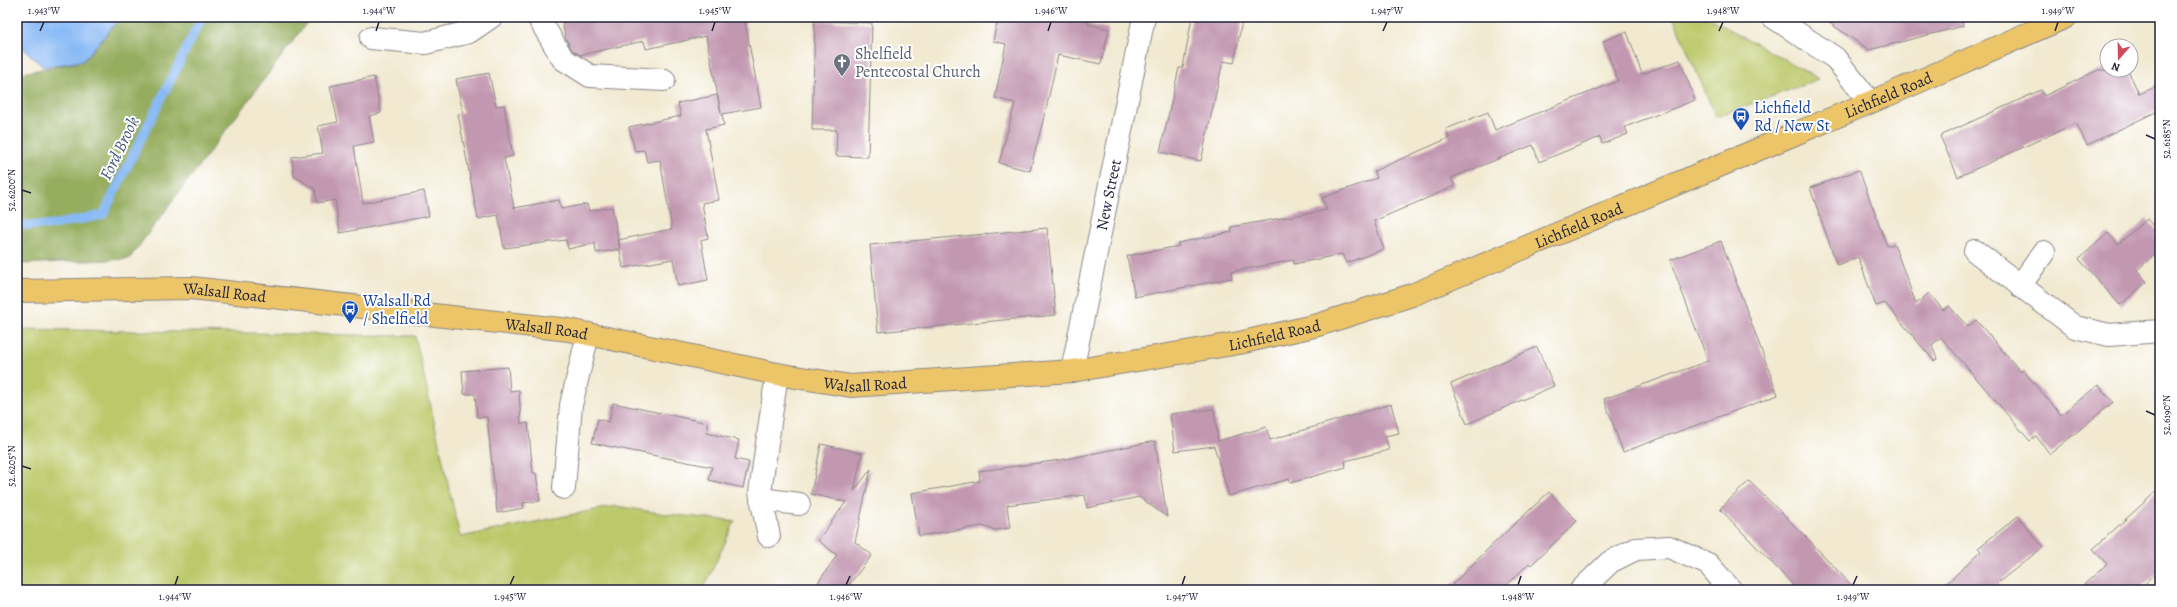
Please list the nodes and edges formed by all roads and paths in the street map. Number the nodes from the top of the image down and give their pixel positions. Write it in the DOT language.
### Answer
graph roads {
  1 [pos="491,17"];
  2 [pos="538,17"];
  3 [pos="1144,17"];
  4 [pos="1772,17"];
  5 [pos="2066,17"];
  6 [pos="371,38"];
  7 [pos="664,80"];
  8 [pos="1870,102"];
  9 [pos="1975,251"];
  10 [pos="2044,252"];
  11 [pos="2020,286"];
  12 [pos="17,290"];
  13 [pos="2160,331"];
  14 [pos="588,334"];
  15 [pos="1072,371"];
  16 [pos="777,374"];
  17 [pos="564,488"];
  18 [pos="761,499"];
  19 [pos="799,504"];
  20 [pos="769,536"];
  21 [pos="1581,590"];
  22 [pos="1731,590"];
  1 -- 6 [label="street"];
  2 -- 7 [label="street"];
  3 -- 15 [label="street, New Street"];
  4 -- 8 [label="street"];
  5 -- 8 [label="highway, Lichfield Road"];
  8 -- 15 [label="highway, Lichfield Road"];
  9 -- 11 [label="street"];
  10 -- 11 [label="street"];
  11 -- 13 [label="street"];
  12 -- 14 [label="highway, Walsall Road"];
  14 -- 16 [label="highway, Walsall Road"];
  14 -- 17 [label="street"];
  15 -- 16 [label="highway, Walsall Road"];
  16 -- 18 [label="street"];
  18 -- 19 [label="street"];
  18 -- 20 [label="street"];
  21 -- 22 [label="street"];
}
